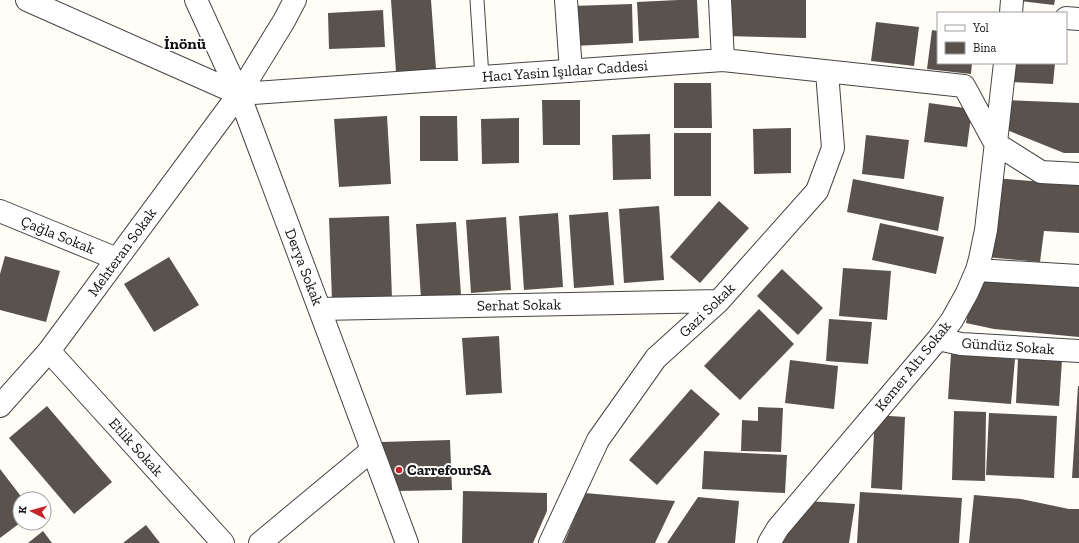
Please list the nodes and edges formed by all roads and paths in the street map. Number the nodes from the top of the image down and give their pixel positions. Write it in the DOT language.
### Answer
graph roads {
  1 [pos="27,0"];
  2 [pos="196,0"];
  3 [pos="294,0"];
  4 [pos="477,0"];
  5 [pos="566,0"];
  6 [pos="720,0"];
  7 [pos="1067,18"];
  8 [pos="1079,20"];
  9 [pos="723,60"];
  10 [pos="1005,64"];
  11 [pos="571,70"];
  12 [pos="828,72"];
  13 [pos="482,77"];
  14 [pos="239,94"];
  15 [pos="995,143"];
  16 [pos="1079,174"];
  17 [pos="0,211"];
  18 [pos="116,259"];
  19 [pos="977,270"];
  20 [pos="1079,276"];
  21 [pos="719,301"];
  22 [pos="320,309"];
  23 [pos="938,339"];
  24 [pos="49,351"];
  25 [pos="1079,351"];
  26 [pos="5,395"];
  27 [pos="372,450"];
  28 [pos="223,543"];
  29 [pos="260,543"];
  30 [pos="407,543"];
  31 [pos="550,543"];
  32 [pos="768,543"];
  1 -- 14 [label="street, Hacı Yasin Işıldar Caddesi"];
  2 -- 14 [label="street, Derya Sokak"];
  3 -- 14 [label="street"];
  4 -- 13 [label="lane"];
  5 -- 11 [label="street"];
  6 -- 9 [label="street"];
  7 -- 8 [label="street"];
  9 -- 11 [label="street, Hacı Yasin Işıldar Caddesi"];
  9 -- 12 [label="street, Hacı Yasin Işıldar Caddesi"];
  10 -- 15 [label="street, Kemer Altı Sokak"];
  11 -- 13 [label="street, Hacı Yasin Işıldar Caddesi"];
  12 -- 15 [label="street, Hacı Yasin Işıldar Caddesi"];
  12 -- 21 [label="street, Gazi Sokak"];
  13 -- 14 [label="street, Hacı Yasin Işıldar Caddesi"];
  14 -- 18 [label="street, Mehteran Sokak"];
  14 -- 22 [label="street, Derya Sokak"];
  15 -- 16 [label="street, Hacı Yasin Işıldar Caddesi"];
  15 -- 19 [label="street, Kemer Altı Sokak"];
  17 -- 18 [label="street, Çağla Sokak"];
  18 -- 24 [label="street, Mehteran Sokak"];
  19 -- 20 [label="street"];
  19 -- 23 [label="street, Kemer Altı Sokak"];
  21 -- 22 [label="street, Serhat Sokak"];
  21 -- 31 [label="street, Gazi Sokak"];
  22 -- 27 [label="street, Derya Sokak"];
  23 -- 25 [label="street, Gündüz Sokak"];
  23 -- 32 [label="street, Kemer Altı Sokak"];
  24 -- 26 [label="street, Mehteran Sokak"];
  24 -- 28 [label="street, Etlik Sokak"];
  27 -- 29 [label="street"];
  27 -- 30 [label="street, Derya Sokak"];
}
